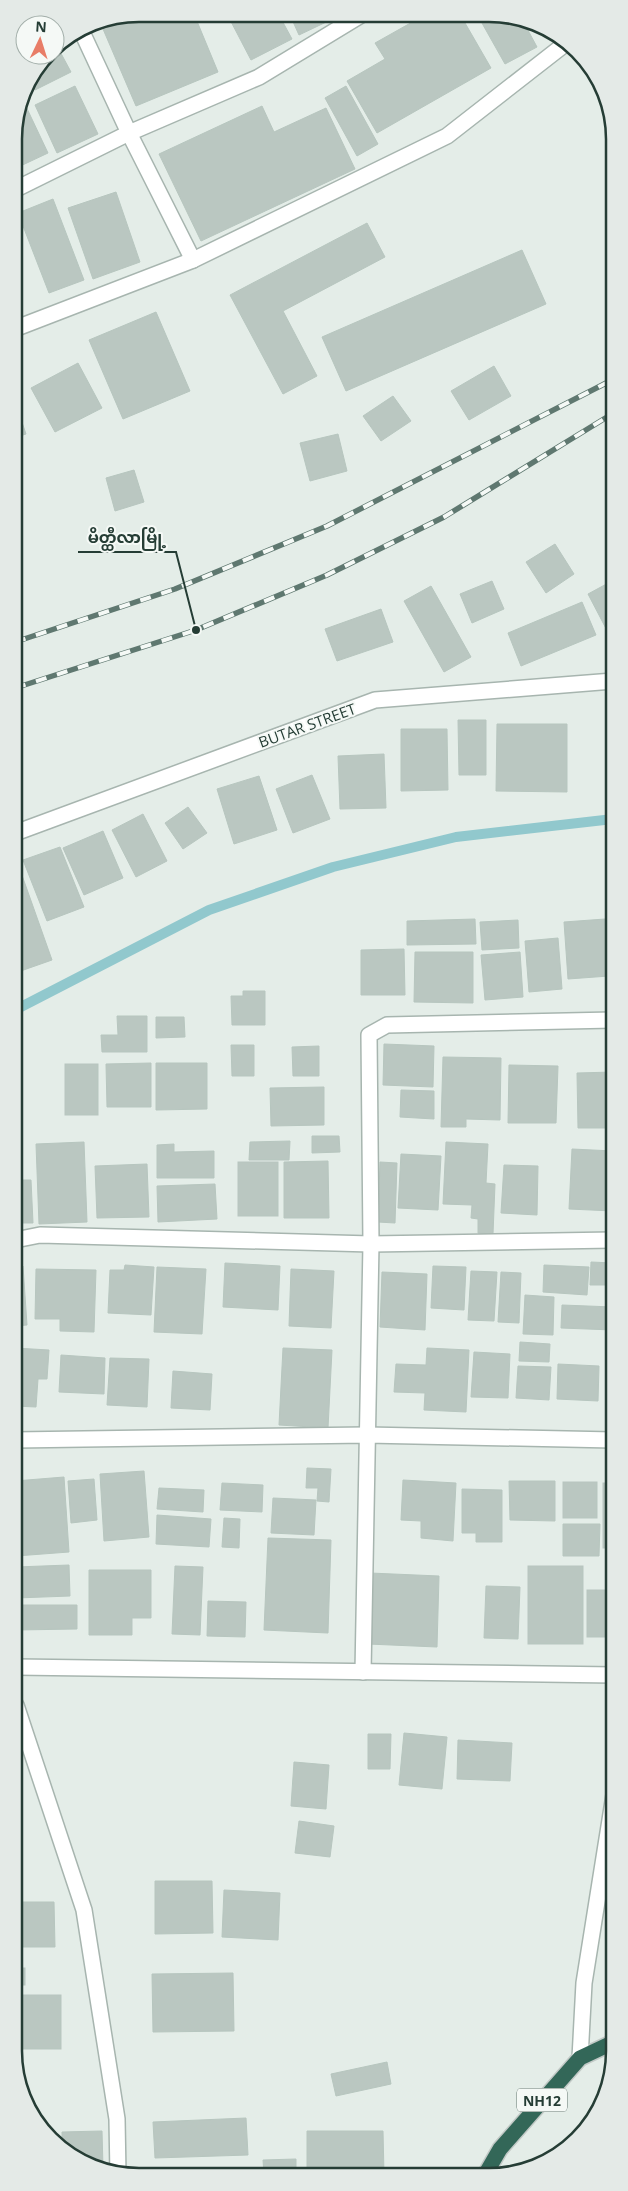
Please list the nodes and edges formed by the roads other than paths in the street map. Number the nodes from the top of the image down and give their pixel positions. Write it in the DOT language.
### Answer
graph roads {
  1 [pos="349,22"];
  2 [pos="84,37"];
  3 [pos="561,47"];
  4 [pos="130,133"];
  5 [pos="23,186"];
  6 [pos="193,260"];
  7 [pos="23,326"];
  8 [pos="606,682"];
  9 [pos="23,831"];
  10 [pos="606,1020"];
  11 [pos="23,1238"];
  12 [pos="605,1240"];
  13 [pos="371,1244"];
  14 [pos="368,1435"];
  15 [pos="23,1440"];
  16 [pos="605,1440"];
  17 [pos="23,1667"];
  18 [pos="363,1672"];
  19 [pos="605,1676"];
  20 [pos="23,1726"];
  21 [pos="605,1851"];
  22 [pos="605,2046"];
  23 [pos="580,2058"];
  24 [pos="118,2166"];
  25 [pos="489,2168"];
  1 -- 4 [label="street"];
  2 -- 4 [label="street"];
  3 -- 6 [label="street"];
  4 -- 5 [label="street"];
  4 -- 6 [label="street"];
  6 -- 7 [label="street"];
  8 -- 9 [label="street, BUTAR STREET"];
  10 -- 13 [label="street"];
  11 -- 13 [label="street"];
  12 -- 13 [label="street"];
  13 -- 14 [label="street"];
  14 -- 15 [label="street"];
  14 -- 16 [label="street"];
  14 -- 18 [label="street"];
  17 -- 18 [label="street"];
  18 -- 19 [label="street"];
  20 -- 24 [label="street"];
  21 -- 23 [label="street"];
  22 -- 23 [label="highway, NH12"];
  23 -- 25 [label="highway, NH12"];
}
